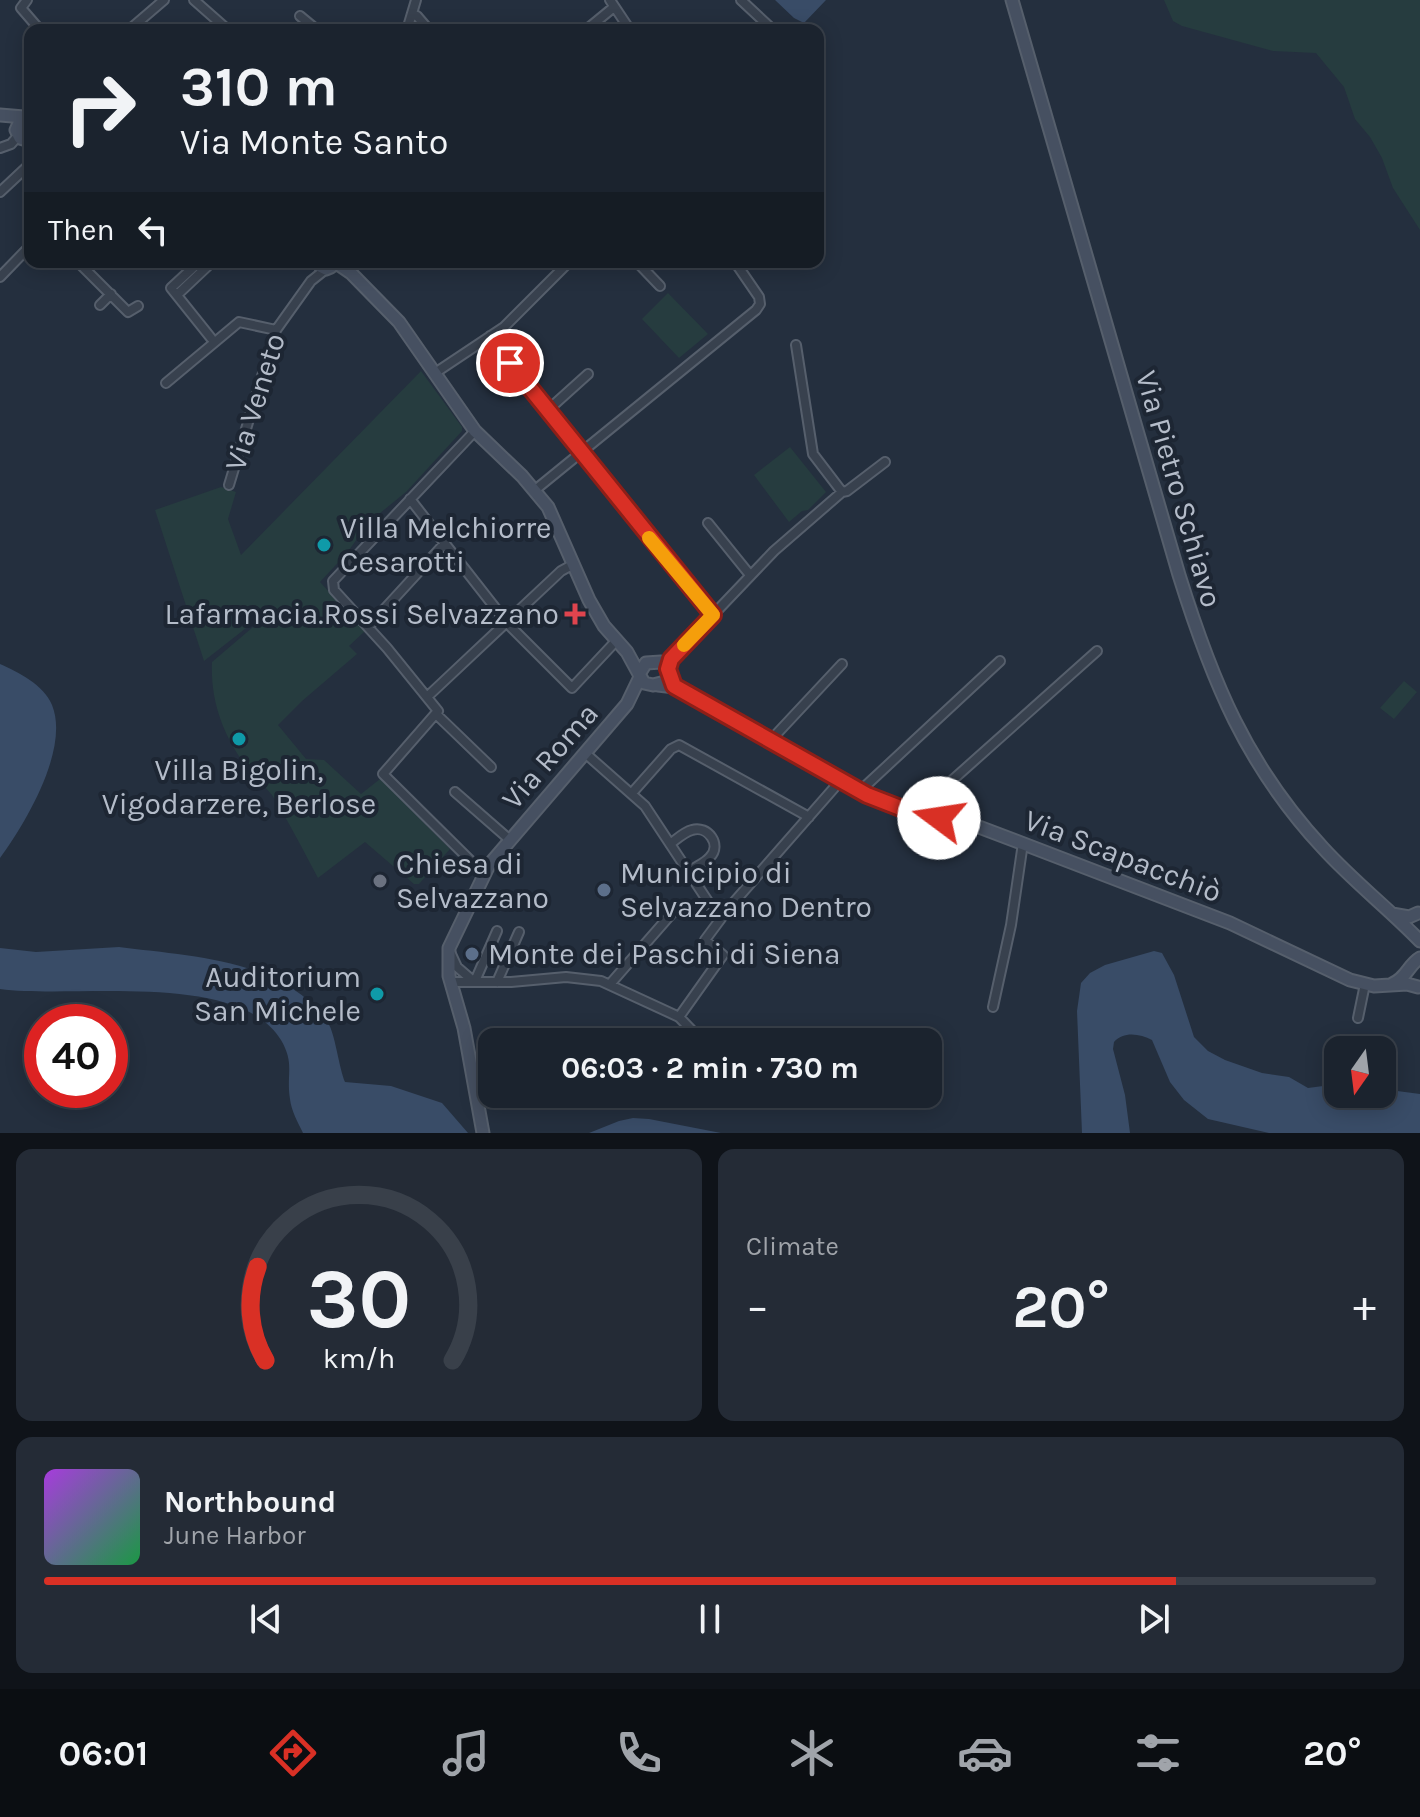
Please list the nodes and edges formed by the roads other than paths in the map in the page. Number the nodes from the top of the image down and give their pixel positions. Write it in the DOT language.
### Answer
graph roads {
  1 [pos="164,0"];
  2 [pos="194,0"];
  3 [pos="407,0"];
  4 [pos="416,0"];
  5 [pos="741,0"];
  6 [pos="1012,0"];
  7 [pos="22,3"];
  8 [pos="612,4"];
  9 [pos="412,14"];
  10 [pos="300,16"];
  11 [pos="36,24"];
  12 [pos="136,24"];
  13 [pos="221,24"];
  14 [pos="310,24"];
  15 [pos="409,24"];
  16 [pos="424,24"];
  17 [pos="592,24"];
  18 [pos="626,24"];
  19 [pos="767,24"];
  20 [pos="0,115"];
  21 [pos="24,117"];
  22 [pos="24,119"];
  23 [pos="17,133"];
  24 [pos="24,140"];
  25 [pos="0,148"];
  26 [pos="24,170"];
  27 [pos="0,192"];
  28 [pos="24,252"];
  29 [pos="84,268"];
  30 [pos="193,268"];
  31 [pos="206,268"];
  32 [pos="321,268"];
  33 [pos="332,268"];
  34 [pos="563,268"];
  35 [pos="643,268"];
  36 [pos="739,268"];
  37 [pos="0,277"];
  38 [pos="660,286"];
  39 [pos="111,294"];
  40 [pos="177,295"];
  41 [pos="100,305"];
  42 [pos="138,306"];
  43 [pos="276,330"];
  44 [pos="490,336"];
  45 [pos="211,338"];
  46 [pos="796,345"];
  47 [pos="435,373"];
  48 [pos="588,374"];
  49 [pos="166,383"];
  50 [pos="548,410"];
  51 [pos="475,431"];
  52 [pos="580,453"];
  53 [pos="885,462"];
  54 [pos="229,485"];
  55 [pos="535,490"];
  56 [pos="842,492"];
  57 [pos="410,499"];
  58 [pos="708,523"];
  59 [pos="445,543"];
  60 [pos="572,565"];
  61 [pos="750,575"];
  62 [pos="713,615"];
  63 [pos="507,623"];
  64 [pos="368,627"];
  65 [pos="616,641"];
  66 [pos="1097,651"];
  67 [pos="627,652"];
  68 [pos="1000,661"];
  69 [pos="842,664"];
  70 [pos="664,665"];
  71 [pos="640,676"];
  72 [pos="656,685"];
  73 [pos="674,686"];
  74 [pos="427,697"];
  75 [pos="627,704"];
  76 [pos="437,715"];
  77 [pos="770,741"];
  78 [pos="585,753"];
  79 [pos="491,767"];
  80 [pos="841,780"];
  81 [pos="860,791"];
  82 [pos="455,792"];
  83 [pos="632,793"];
  84 [pos="918,813"];
  85 [pos="809,817"];
  86 [pos="510,840"];
  87 [pos="1023,843"];
  88 [pos="670,844"];
  89 [pos="689,872"];
  90 [pos="484,874"];
  91 [pos="709,903"];
  92 [pos="728,909"];
  93 [pos="1392,914"];
  94 [pos="1419,915"];
  95 [pos="497,931"];
  96 [pos="519,932"];
  97 [pos="1415,935"];
  98 [pos="449,948"];
  99 [pos="1415,963"];
  100 [pos="463,974"];
  101 [pos="450,976"];
  102 [pos="474,981"];
  103 [pos="497,982"];
  104 [pos="611,983"];
  105 [pos="1365,984"];
  106 [pos="1385,987"];
  107 [pos="1419,988"];
  108 [pos="993,1007"];
  109 [pos="679,1017"];
  110 [pos="1358,1018"];
  111 [pos="690,1028"];
  112 [pos="483,1132"];
  1 -- 12 [label="street"];
  2 -- 13 [label="street"];
  3 -- 9 [label="street"];
  4 -- 9 [label="street"];
  5 -- 19 [label="street"];
  6 -- 93 [label="street, Via Pietro Schiavo"];
  7 -- 11 [label="street"];
  8 -- 17 [label="street"];
  8 -- 18 [label="street"];
  9 -- 15 [label="street"];
  9 -- 16 [label="street"];
  10 -- 14 [label="street"];
  20 -- 21 [label="street"];
  20 -- 23 [label="street"];
  22 -- 23 [label="street"];
  23 -- 24 [label="street"];
  23 -- 25 [label="street"];
  26 -- 27 [label="street"];
  28 -- 37 [label="street"];
  29 -- 39 [label="street"];
  30 -- 40 [label="street"];
  31 -- 40 [label="street"];
  32 -- 43 [label="street, Via Veneto"];
  33 -- 47 [label="street"];
  34 -- 44 [label="street"];
  35 -- 38 [label="street"];
  36 -- 52 [label="street"];
  39 -- 41 [label="street"];
  39 -- 42 [label="street"];
  40 -- 45 [label="street"];
  43 -- 49 [label="street"];
  43 -- 54 [label="street, Via Veneto"];
  44 -- 47 [label="street"];
  44 -- 50 [label="street"];
  46 -- 56 [label="street"];
  47 -- 51 [label="street"];
  48 -- 50 [label="street"];
  50 -- 52 [label="street"];
  51 -- 55 [label="street"];
  51 -- 57 [label="street"];
  52 -- 55 [label="street"];
  52 -- 62 [label="street"];
  53 -- 56 [label="street"];
  55 -- 60 [label="street"];
  56 -- 61 [label="street"];
  57 -- 59 [label="street"];
  57 -- 64 [label="street"];
  58 -- 61 [label="street"];
  59 -- 63 [label="street"];
  59 -- 64 [label="street"];
  60 -- 63 [label="street"];
  60 -- 65 [label="street"];
  61 -- 62 [label="street"];
  62 -- 70 [label="street"];
  63 -- 65 [label="street"];
  63 -- 74 [label="street"];
  64 -- 74 [label="street"];
  65 -- 67 [label="street"];
  66 -- 84 [label="street"];
  67 -- 70 [label="street"];
  67 -- 71 [label="street"];
  68 -- 81 [label="street"];
  69 -- 77 [label="street"];
  70 -- 71 [label="street, Via Roma"];
  70 -- 72 [label="street, Via Roma"];
  70 -- 73 [label="street"];
  71 -- 72 [label="street"];
  71 -- 75 [label="street, Via Roma"];
  72 -- 73 [label="street, Via Scapacchiò"];
  72 -- 75 [label="street, Via Roma"];
  73 -- 77 [label="street, Via Scapacchiò"];
  74 -- 76 [label="street"];
  75 -- 78 [label="street, Via Roma"];
  76 -- 79 [label="street"];
  76 -- 90 [label="street"];
  77 -- 80 [label="street, Via Scapacchiò"];
  78 -- 83 [label="street"];
  78 -- 86 [label="street, Via Roma"];
  80 -- 81 [label="street, Via Scapacchiò"];
  80 -- 85 [label="street"];
  81 -- 84 [label="street, Via Scapacchiò"];
  82 -- 86 [label="street, Via Roma"];
  83 -- 85 [label="street"];
  83 -- 88 [label="street"];
  84 -- 87 [label="street, Via Scapacchiò"];
  85 -- 92 [label="street"];
  86 -- 90 [label="street, Via Roma"];
  87 -- 105 [label="street, Via Scapacchiò"];
  87 -- 108 [label="street"];
  88 -- 89 [label="street"];
  88 -- 89 [label="street"];
  89 -- 91 [label="street"];
  90 -- 98 [label="street, Via Roma"];
  91 -- 92 [label="street"];
  91 -- 104 [label="street"];
  92 -- 109 [label="street"];
  93 -- 94 [label="street"];
  93 -- 97 [label="street, Via Pietro Schiavo"];
  94 -- 97 [label="street"];
  95 -- 102 [label="street"];
  96 -- 103 [label="street"];
  97 -- 99 [label="street"];
  98 -- 100 [label="street"];
  98 -- 101 [label="street, Via Roma"];
  99 -- 106 [label="street"];
  99 -- 107 [label="street"];
  100 -- 101 [label="street"];
  100 -- 102 [label="street"];
  101 -- 102 [label="street"];
  101 -- 112 [label="street, Via Roma"];
  102 -- 103 [label="street"];
  103 -- 104 [label="street"];
  104 -- 109 [label="street"];
  105 -- 106 [label="street, Via Scapacchiò"];
  105 -- 110 [label="street"];
  106 -- 107 [label="street, Via Scapacchiò"];
  109 -- 111 [label="street"];
}
